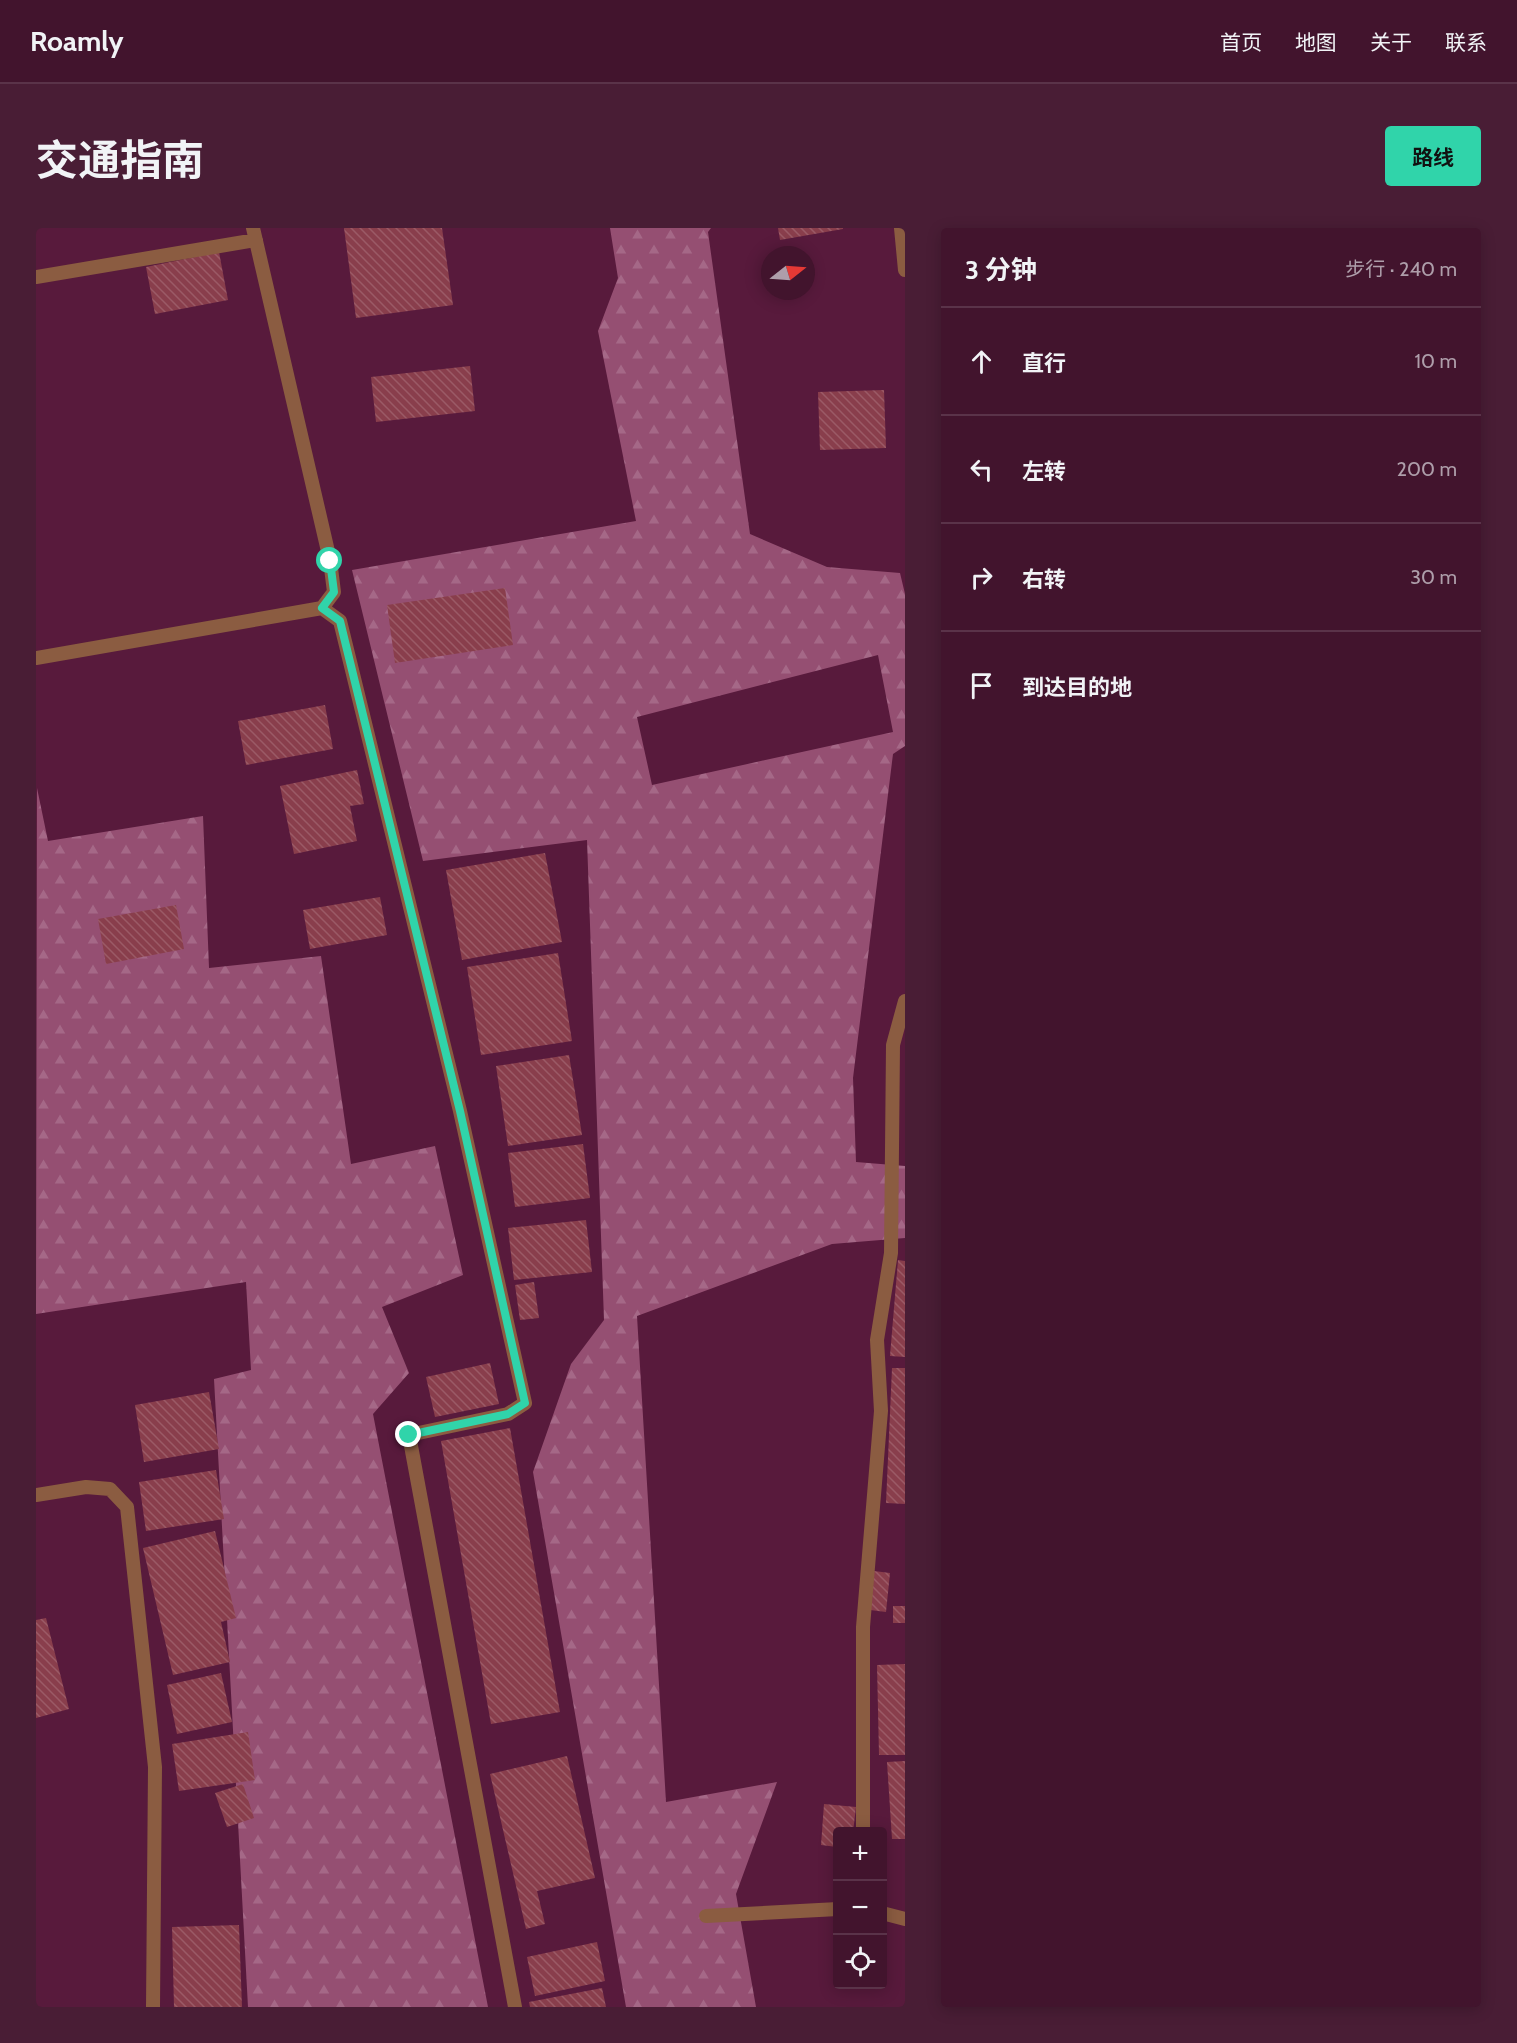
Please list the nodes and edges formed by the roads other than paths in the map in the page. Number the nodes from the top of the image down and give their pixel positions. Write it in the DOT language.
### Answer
graph roads {
  1 [pos="901,228"];
  2 [pos="255,234"];
  3 [pos="905,270"];
  4 [pos="36,277"];
  5 [pos="322,608"];
  6 [pos="36,658"];
  7 [pos="905,1001"];
  8 [pos="36,1495"];
  9 [pos="863,1827"];
  10 [pos="833,1909"];
  11 [pos="887,1914"];
  12 [pos="706,1916"];
  13 [pos="905,1919"];
  14 [pos="153,2007"];
  15 [pos="515,2007"];
  1 -- 3 [label="lane"];
  2 -- 4 [label="lane"];
  2 -- 5 [label="lane"];
  5 -- 6 [label="lane"];
  5 -- 15 [label="lane"];
  7 -- 9 [label="lane"];
  8 -- 14 [label="lane"];
  10 -- 12 [label="lane"];
  11 -- 13 [label="lane"];
}
